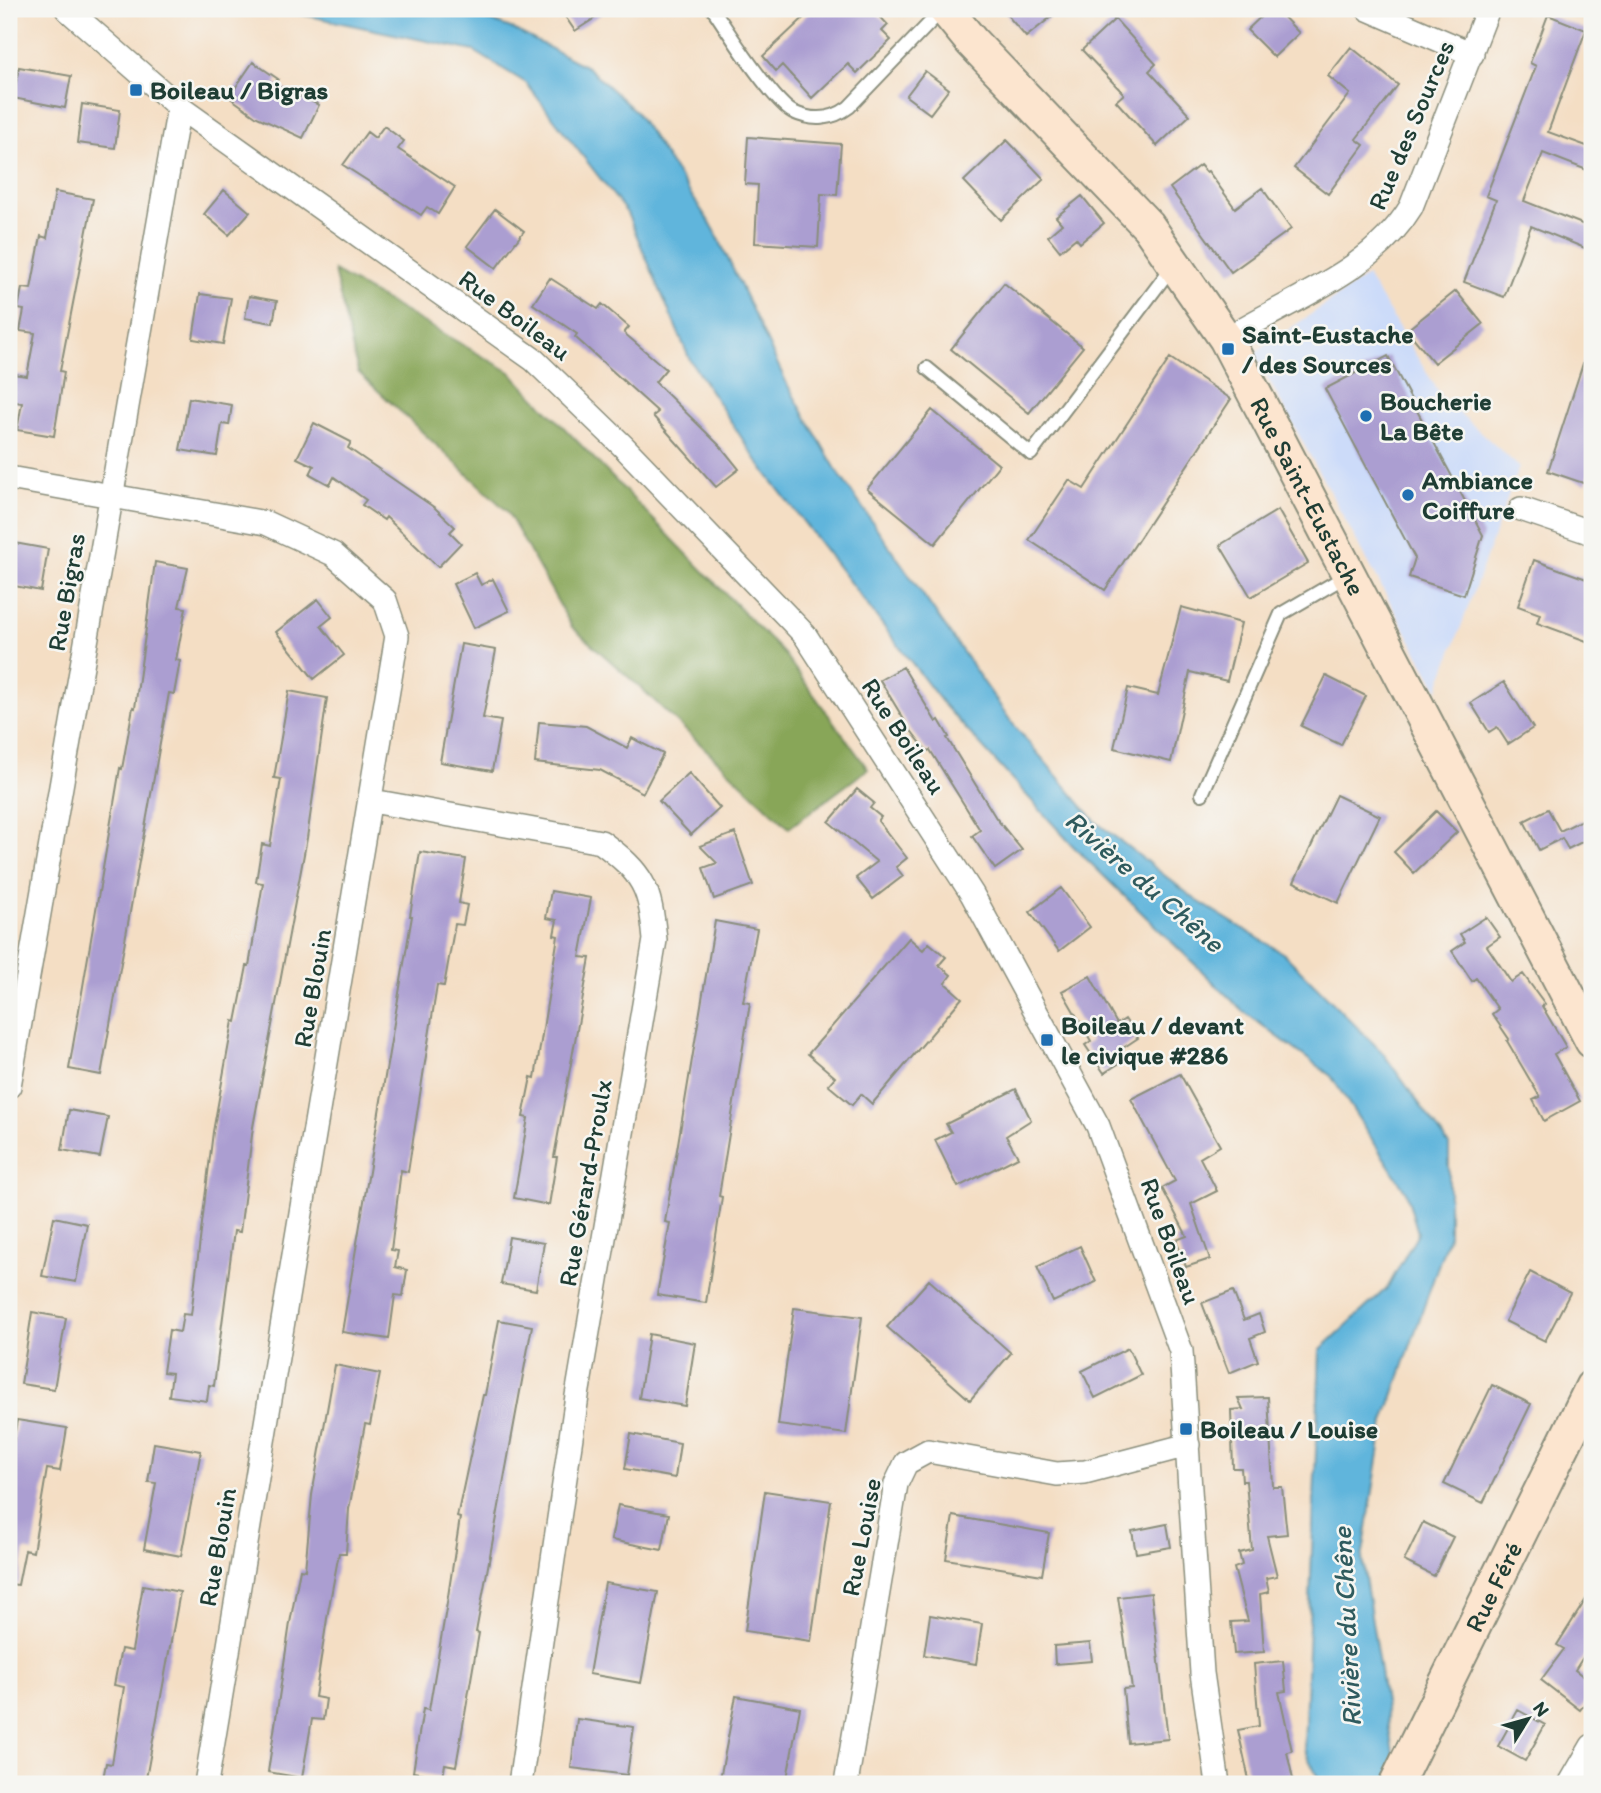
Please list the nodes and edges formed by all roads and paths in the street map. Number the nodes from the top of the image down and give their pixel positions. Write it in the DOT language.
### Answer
graph roads {
  1 [pos="68,9"];
  2 [pos="713,9"];
  3 [pos="944,9"];
  4 [pos="1368,9"];
  5 [pos="1488,9"];
  6 [pos="1472,54"];
  7 [pos="179,107"];
  8 [pos="1174,264"];
  9 [pos="1226,339"];
  10 [pos="927,368"];
  11 [pos="9,478"];
  12 [pos="111,497"];
  13 [pos="1521,509"];
  14 [pos="1592,533"];
  15 [pos="1349,574"];
  16 [pos="1202,794"];
  17 [pos="372,801"];
  18 [pos="1592,1041"];
  19 [pos="9,1086"];
  20 [pos="1592,1387"];
  21 [pos="1188,1446"];
  22 [pos="1592,1746"];
  23 [pos="206,1784"];
  24 [pos="520,1784"];
  25 [pos="846,1784"];
  26 [pos="1217,1784"];
  27 [pos="1396,1784"];
  28 [pos="1570,1784"];
  1 -- 7 [label="street, Rue Boileau"];
  2 -- 3 [label="lane"];
  3 -- 8 [label="street, Rue Saint-Eustache"];
  4 -- 6 [label="street"];
  5 -- 6 [label="street, Rue des Sources"];
  6 -- 9 [label="street, Rue des Sources"];
  7 -- 12 [label="street, Rue Bigras"];
  7 -- 21 [label="street, Rue Boileau"];
  8 -- 9 [label="street, Rue Saint-Eustache"];
  8 -- 10 [label="lane"];
  9 -- 15 [label="street, Rue Saint-Eustache"];
  11 -- 12 [label="street, Rue Blouin"];
  12 -- 17 [label="street, Rue Blouin"];
  12 -- 19 [label="street, Rue Bigras"];
  13 -- 14 [label="street"];
  15 -- 16 [label="lane"];
  15 -- 18 [label="street, Rue Saint-Eustache"];
  17 -- 23 [label="street, Rue Blouin"];
  17 -- 24 [label="street, Rue Gérard-Proulx"];
  20 -- 27 [label="street, Rue Féré"];
  21 -- 25 [label="street, Rue Louise"];
  21 -- 26 [label="street, Rue Boileau"];
  22 -- 28 [label="street"];
}
